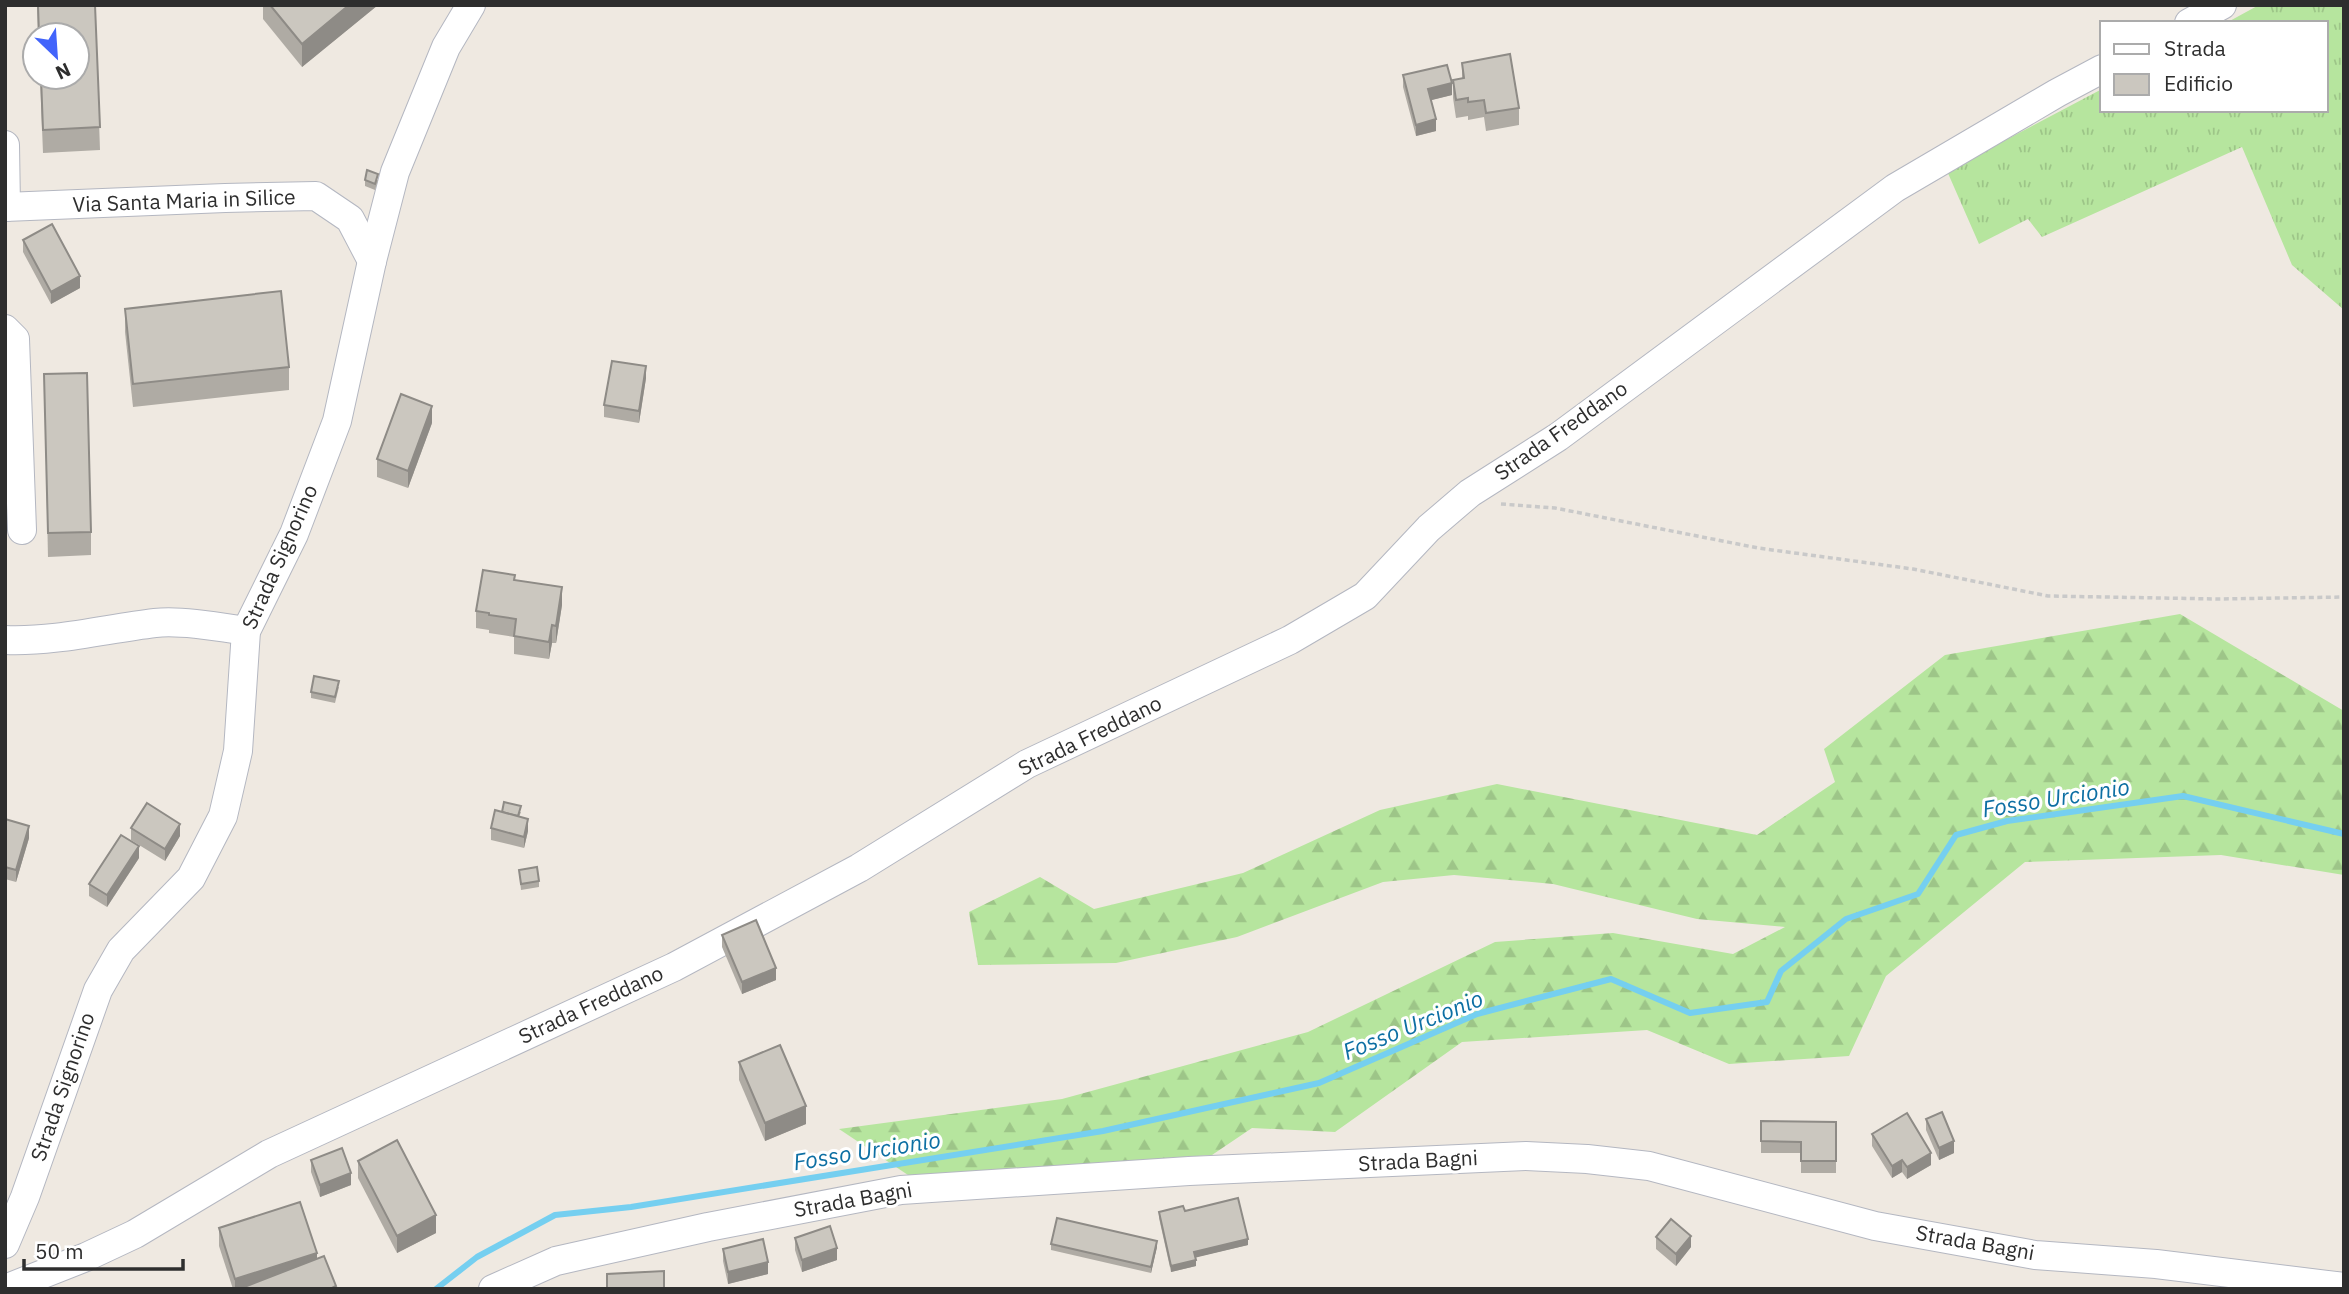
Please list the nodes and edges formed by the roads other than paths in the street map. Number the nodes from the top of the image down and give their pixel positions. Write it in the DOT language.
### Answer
graph roads {
  1 [pos="471,5"];
  2 [pos="2222,5"];
  3 [pos="2193,21"];
  4 [pos="2100,70"];
  5 [pos="5,145"];
  6 [pos="6,207"];
  7 [pos="372,261"];
  8 [pos="5,329"];
  9 [pos="22,530"];
  10 [pos="246,631"];
  11 [pos="5,640"];
  12 [pos="5,1244"];
  13 [pos="2344,1287"];
  14 [pos="5,1289"];
  15 [pos="493,1289"];
  1 -- 7 [label="street, Strada Signorino"];
  2 -- 3 [label="street"];
  4 -- 14 [label="street, Strada Freddano"];
  5 -- 6 [label="street"];
  6 -- 7 [label="street, Via Santa Maria in Silice"];
  7 -- 10 [label="street, Strada Signorino"];
  8 -- 9 [label="street"];
  10 -- 11 [label="street"];
  10 -- 12 [label="street, Strada Signorino"];
  13 -- 15 [label="street, Strada Bagni"];
}
